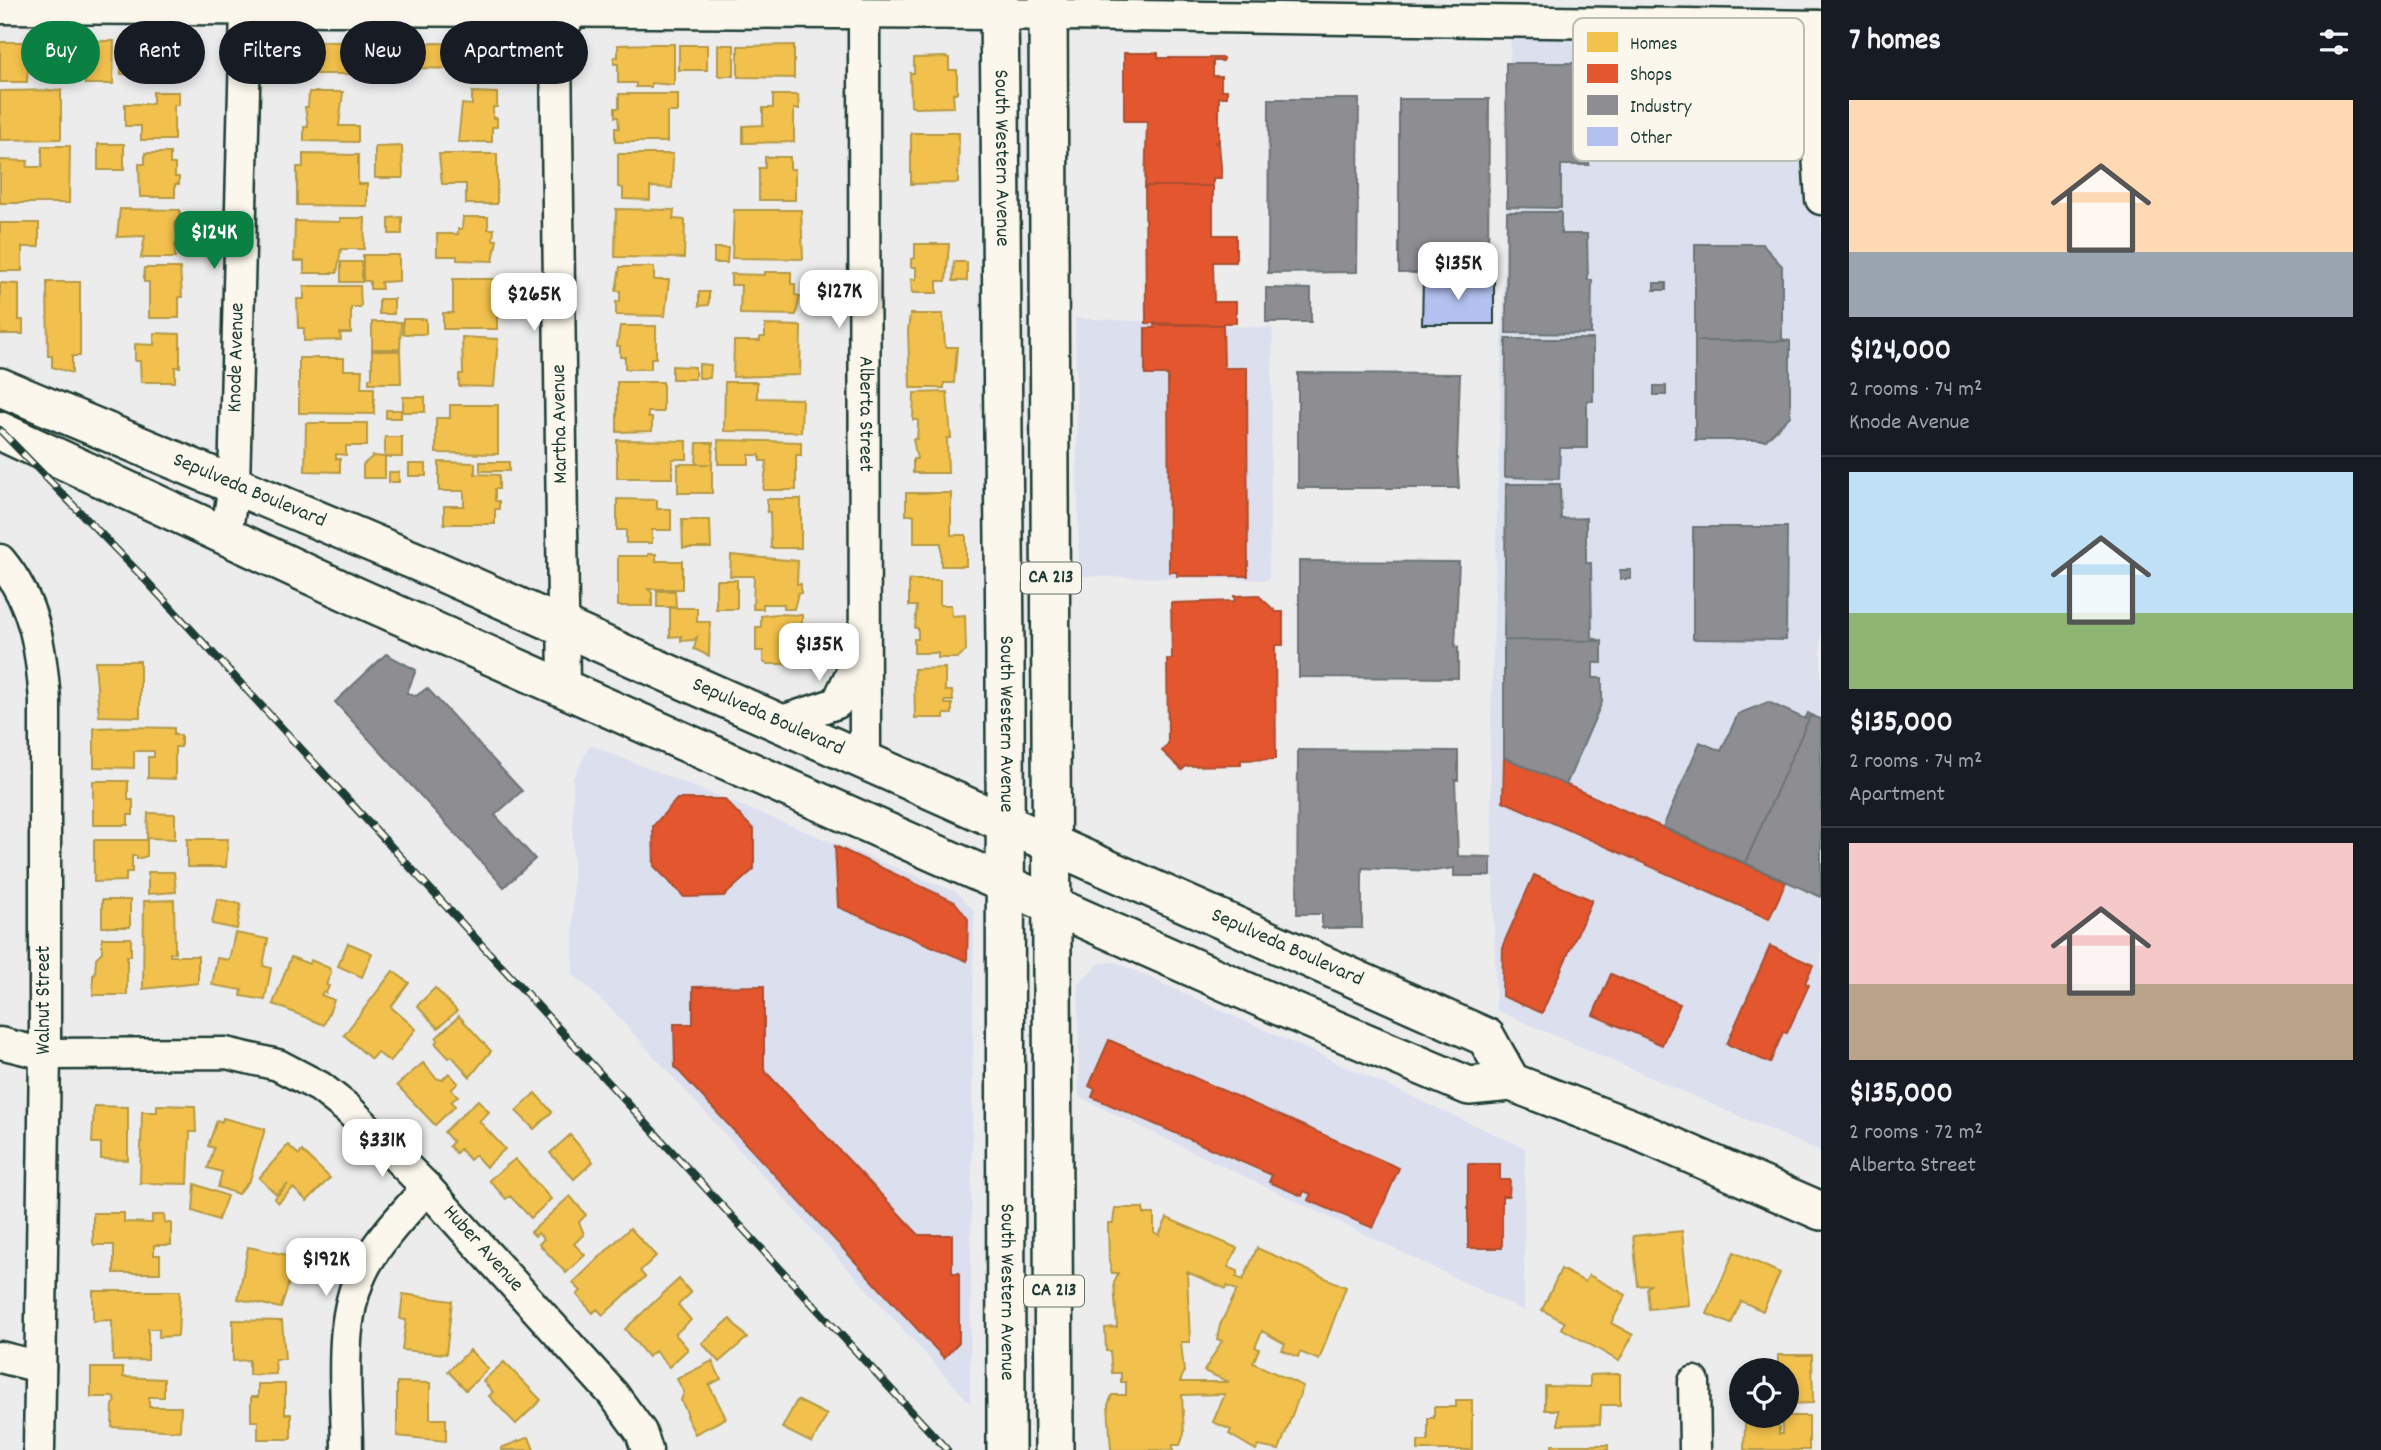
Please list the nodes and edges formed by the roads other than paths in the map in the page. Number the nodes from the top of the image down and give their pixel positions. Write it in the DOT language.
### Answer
graph roads {
  1 [pos="577,6"];
  2 [pos="999,7"];
  3 [pos="0,8"];
  4 [pos="1048,8"];
  5 [pos="246,10"];
  6 [pos="864,15"];
  7 [pos="1573,20"];
  8 [pos="1818,26"];
  9 [pos="1001,168"];
  10 [pos="1821,199"];
  11 [pos="1050,308"];
  12 [pos="9,390"];
  13 [pos="1,432"];
  14 [pos="234,485"];
  15 [pos="226,535"];
  16 [pos="0,559"];
  17 [pos="563,628"];
  18 [pos="864,645"];
  19 [pos="564,687"];
  20 [pos="776,723"];
  21 [pos="865,763"];
  22 [pos="1006,825"];
  23 [pos="1052,847"];
  24 [pos="1005,884"];
  25 [pos="1053,907"];
  26 [pos="0,1043"];
  27 [pos="45,1054"];
  28 [pos="1511,1082"];
  29 [pos="427,1188"];
  30 [pos="1821,1211"];
  31 [pos="0,1357"];
  32 [pos="40,1367"];
  33 [pos="1694,1382"];
  34 [pos="39,1450"];
  35 [pos="347,1450"];
  36 [pos="647,1450"];
  37 [pos="1006,1450"];
  38 [pos="1054,1450"];
  39 [pos="1695,1450"];
  1 -- 5 [label="street"];
  1 -- 6 [label="street"];
  1 -- 17 [label="street, Martha Avenue"];
  2 -- 4 [label="street"];
  2 -- 6 [label="street"];
  2 -- 9 [label="main road, South Western Avenue / CA 213"];
  3 -- 5 [label="street"];
  4 -- 7 [label="street"];
  4 -- 11 [label="main road, CA 213"];
  5 -- 14 [label="street, Knode Avenue"];
  6 -- 18 [label="street, Alberta Street"];
  8 -- 10 [label="street"];
  9 -- 11 [label="main road"];
  9 -- 22 [label="main road, South Western Avenue / CA 213"];
  11 -- 23 [label="main road, CA 213"];
  12 -- 13 [label="street"];
  12 -- 14 [label="main road, Sepulveda Boulevard"];
  13 -- 15 [label="main road"];
  14 -- 15 [label="street, Knode Avenue"];
  14 -- 17 [label="main road, Sepulveda Boulevard"];
  15 -- 19 [label="main road"];
  16 -- 27 [label="street, Walnut Street"];
  17 -- 19 [label="street, Martha Avenue"];
  17 -- 20 [label="main road, Sepulveda Boulevard"];
  18 -- 20 [label="street, Alberta Street"];
  18 -- 21 [label="street, Alberta Street"];
  19 -- 24 [label="main road"];
  20 -- 21 [label="main road, Sepulveda Boulevard"];
  21 -- 22 [label="main road, Sepulveda Boulevard"];
  22 -- 23 [label="main road, Sepulveda Boulevard"];
  22 -- 24 [label="main road, South Western Avenue / CA 213"];
  23 -- 25 [label="main road, CA 213"];
  23 -- 28 [label="main road, Sepulveda Boulevard"];
  24 -- 25 [label="main road"];
  24 -- 37 [label="main road, South Western Avenue / CA 213"];
  25 -- 28 [label="main road"];
  25 -- 38 [label="main road, CA 213"];
  26 -- 27 [label="street, Huber Avenue"];
  27 -- 29 [label="street, Huber Avenue"];
  27 -- 32 [label="street, Walnut Street"];
  28 -- 30 [label="main road"];
  29 -- 35 [label="street"];
  29 -- 36 [label="street, Huber Avenue"];
  31 -- 32 [label="street"];
  32 -- 34 [label="street, Walnut Street"];
  33 -- 39 [label="street"];
}
